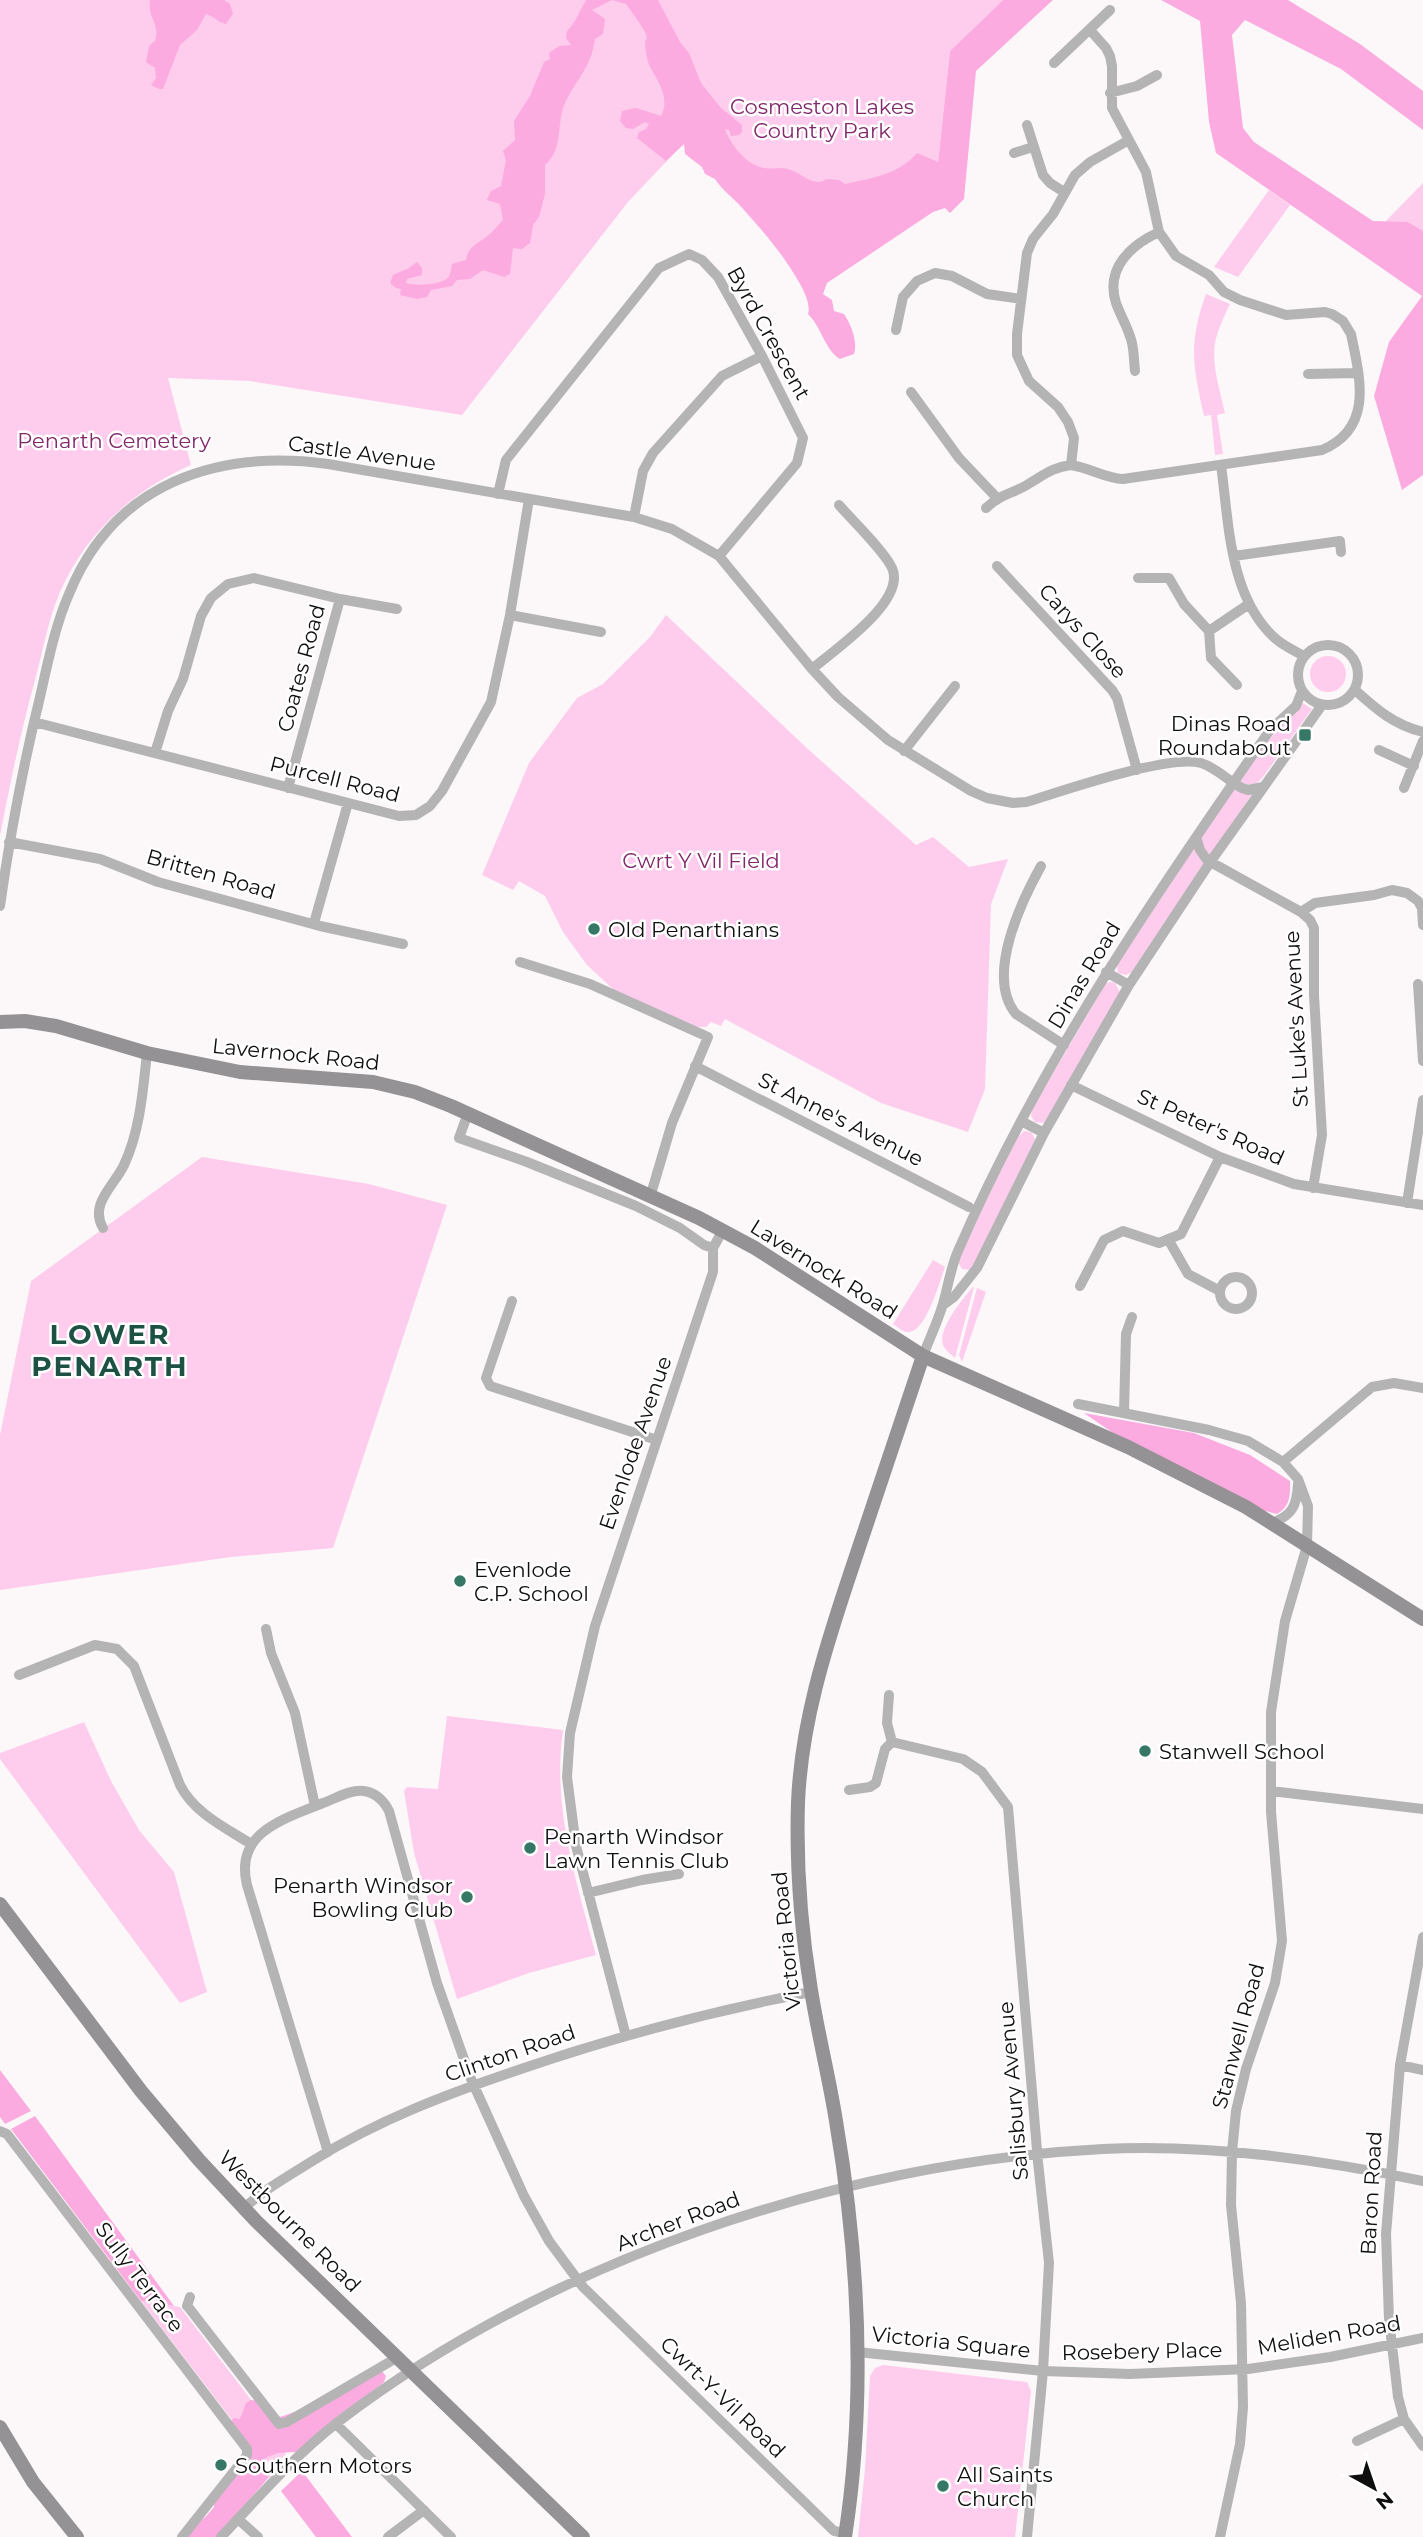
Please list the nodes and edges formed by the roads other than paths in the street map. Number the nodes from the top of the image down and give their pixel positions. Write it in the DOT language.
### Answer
graph roads {
  1 [pos="1110,10"];
  2 [pos="1090,30"];
  3 [pos="1054,63"];
  4 [pos="1157,75"];
  5 [pos="1110,93"];
  6 [pos="1027,125"];
  7 [pos="1129,140"];
  8 [pos="1034,147"];
  9 [pos="1014,153"];
  10 [pos="1064,192"];
  11 [pos="1159,232"];
  12 [pos="1021,299"];
  13 [pos="896,330"];
  14 [pos="762,356"];
  15 [pos="1135,371"];
  16 [pos="1358,373"];
  17 [pos="1308,374"];
  18 [pos="911,392"];
  19 [pos="1072,465"];
  20 [pos="1221,465"];
  21 [pos="498,494"];
  22 [pos="997,498"];
  23 [pos="529,499"];
  24 [pos="839,505"];
  25 [pos="986,508"];
  26 [pos="634,517"];
  27 [pos="1341,552"];
  28 [pos="719,556"];
  29 [pos="1234,556"];
  30 [pos="997,566"];
  31 [pos="1138,578"];
  32 [pos="340,598"];
  33 [pos="1249,604"];
  34 [pos="397,609"];
  35 [pos="510,615"];
  36 [pos="1209,631"];
  37 [pos="601,632"];
  38 [pos="1304,656"];
  39 [pos="812,669"];
  40 [pos="1237,685"];
  41 [pos="955,686"];
  42 [pos="1355,690"];
  43 [pos="1302,691"];
  44 [pos="1322,705"];
  45 [pos="34,722"];
  46 [pos="1423,732"];
  47 [pos="1423,741"];
  48 [pos="1379,750"];
  49 [pos="904,751"];
  50 [pos="155,753"];
  51 [pos="1413,766"];
  52 [pos="1137,770"];
  53 [pos="1234,782"];
  54 [pos="1263,787"];
  55 [pos="288,788"];
  56 [pos="1405,789"];
  57 [pos="348,803"];
  58 [pos="1196,837"];
  59 [pos="9,842"];
  60 [pos="1210,861"];
  61 [pos="1041,866"];
  62 [pos="0,906"];
  63 [pos="1301,912"];
  64 [pos="314,923"];
  65 [pos="1423,925"];
  66 [pos="403,944"];
  67 [pos="520,962"];
  68 [pos="1107,972"];
  69 [pos="1418,984"];
  70 [pos="1129,985"];
  71 [pos="0,1023"];
  72 [pos="1064,1045"];
  73 [pos="147,1053"];
  74 [pos="1423,1060"];
  75 [pos="695,1066"];
  76 [pos="1071,1085"];
  77 [pos="1423,1100"];
  78 [pos="468,1113"];
  79 [pos="1021,1121"];
  80 [pos="1044,1133"];
  81 [pos="1220,1157"];
  82 [pos="1313,1188"];
  83 [pos="651,1194"];
  84 [pos="1407,1203"];
  85 [pos="1423,1205"];
  86 [pos="969,1207"];
  87 [pos="103,1228"];
  88 [pos="723,1230"];
  89 [pos="1168,1240"];
  90 [pos="713,1248"];
  91 [pos="951,1270"];
  92 [pos="970,1278"];
  93 [pos="1080,1286"];
  94 [pos="1220,1292"];
  95 [pos="512,1301"];
  96 [pos="943,1306"];
  97 [pos="1132,1317"];
  98 [pos="923,1356"];
  99 [pos="1423,1388"];
  100 [pos="1078,1404"];
  101 [pos="1124,1413"];
  102 [pos="657,1440"];
  103 [pos="1283,1462"];
  104 [pos="1298,1479"];
  105 [pos="1271,1523"];
  106 [pos="1307,1546"];
  107 [pos="1423,1619"];
  108 [pos="266,1629"];
  109 [pos="19,1675"];
  110 [pos="888,1695"];
  111 [pos="892,1742"];
  112 [pos="849,1790"];
  113 [pos="1271,1791"];
  114 [pos="315,1806"];
  115 [pos="1423,1809"];
  116 [pos="251,1844"];
  117 [pos="679,1874"];
  118 [pos="588,1893"];
  119 [pos="0,1904"];
  120 [pos="1423,1937"];
  121 [pos="1421,1962"];
  122 [pos="811,1992"];
  123 [pos="626,2036"];
  124 [pos="1400,2065"];
  125 [pos="1423,2070"];
  126 [pos="474,2085"];
  127 [pos="1,2131"];
  128 [pos="328,2152"];
  129 [pos="1232,2152"];
  130 [pos="1038,2155"];
  131 [pos="1390,2174"];
  132 [pos="1423,2181"];
  133 [pos="845,2187"];
  134 [pos="244,2208"];
  135 [pos="578,2281"];
  136 [pos="190,2297"];
  137 [pos="1423,2338"];
  138 [pos="1391,2344"];
  139 [pos="857,2352"];
  140 [pos="398,2357"];
  141 [pos="1241,2369"];
  142 [pos="412,2370"];
  143 [pos="1043,2371"];
  144 [pos="1404,2419"];
  145 [pos="336,2424"];
  146 [pos="0,2427"];
  147 [pos="1357,2441"];
  148 [pos="1423,2446"];
  149 [pos="424,2510"];
  150 [pos="238,2519"];
  151 [pos="845,2535"];
  152 [pos="77,2537"];
  153 [pos="182,2537"];
  154 [pos="221,2537"];
  155 [pos="258,2537"];
  156 [pos="388,2537"];
  157 [pos="452,2537"];
  158 [pos="583,2537"];
  159 [pos="1027,2537"];
  160 [pos="1220,2537"];
  1 -- 2 [label="street"];
  2 -- 3 [label="street"];
  2 -- 5 [label="street"];
  4 -- 5 [label="street"];
  5 -- 7 [label="street"];
  6 -- 8 [label="street"];
  7 -- 10 [label="street"];
  7 -- 11 [label="street"];
  8 -- 9 [label="street"];
  8 -- 10 [label="street"];
  10 -- 12 [label="street"];
  11 -- 15 [label="street"];
  11 -- 16 [label="street"];
  12 -- 13 [label="street"];
  12 -- 19 [label="street"];
  14 -- 21 [label="street, Byrd Crescent"];
  14 -- 26 [label="street"];
  14 -- 28 [label="street, Byrd Crescent"];
  16 -- 17 [label="street"];
  16 -- 20 [label="street"];
  18 -- 22 [label="street"];
  19 -- 20 [label="street"];
  19 -- 22 [label="street"];
  20 -- 29 [label="street"];
  21 -- 23 [label="street, Castle Avenue"];
  21 -- 45 [label="street, Castle Avenue"];
  22 -- 25 [label="street"];
  23 -- 26 [label="street, Castle Avenue"];
  23 -- 35 [label="street, Purcell Road"];
  24 -- 39 [label="street"];
  26 -- 28 [label="street, Castle Avenue"];
  27 -- 29 [label="street"];
  28 -- 39 [label="street"];
  29 -- 33 [label="street"];
  30 -- 52 [label="street, Carys Close"];
  31 -- 36 [label="street"];
  32 -- 34 [label="street"];
  32 -- 50 [label="street"];
  32 -- 55 [label="street, Coates Road"];
  33 -- 36 [label="street"];
  33 -- 38 [label="street"];
  35 -- 37 [label="street"];
  35 -- 57 [label="street, Purcell Road"];
  36 -- 40 [label="street"];
  38 -- 42 [label="street"];
  38 -- 43 [label="street"];
  39 -- 49 [label="street"];
  41 -- 49 [label="street"];
  42 -- 44 [label="street"];
  42 -- 46 [label="street"];
  43 -- 44 [label="street"];
  43 -- 53 [label="street, Dinas Road"];
  44 -- 54 [label="street, Dinas Road"];
  45 -- 50 [label="street, Purcell Road"];
  45 -- 59 [label="street, Castle Avenue"];
  47 -- 51 [label="street"];
  48 -- 51 [label="street"];
  49 -- 52 [label="street"];
  50 -- 55 [label="street, Purcell Road"];
  51 -- 56 [label="street"];
  52 -- 53 [label="street"];
  53 -- 54 [label="street"];
  53 -- 58 [label="street, Dinas Road"];
  54 -- 60 [label="street, Dinas Road"];
  55 -- 57 [label="street, Purcell Road"];
  57 -- 64 [label="street"];
  58 -- 60 [label="street"];
  58 -- 68 [label="street, Dinas Road"];
  59 -- 62 [label="street, Castle Avenue"];
  59 -- 64 [label="street, Britten Road"];
  60 -- 63 [label="street, St Luke's Avenue"];
  60 -- 70 [label="street, Dinas Road"];
  61 -- 72 [label="street"];
  63 -- 65 [label="street"];
  63 -- 82 [label="street, St Luke's Avenue"];
  64 -- 66 [label="street, Britten Road"];
  67 -- 75 [label="street"];
  68 -- 70 [label="street"];
  68 -- 72 [label="street, Dinas Road"];
  69 -- 74 [label="street"];
  70 -- 76 [label="street, Dinas Road"];
  71 -- 73 [label="street, Lavernock Road"];
  72 -- 79 [label="street, Dinas Road"];
  73 -- 78 [label="street, Lavernock Road"];
  73 -- 87 [label="street"];
  75 -- 83 [label="street"];
  75 -- 86 [label="street, St Anne's Avenue"];
  76 -- 80 [label="street, Dinas Road"];
  76 -- 81 [label="street, St Peter's Road"];
  77 -- 84 [label="street"];
  78 -- 83 [label="street, Lavernock Road"];
  78 -- 90 [label="street"];
  79 -- 80 [label="street"];
  79 -- 91 [label="street, Dinas Road"];
  80 -- 92 [label="street, Dinas Road"];
  81 -- 82 [label="street, St Peter's Road"];
  81 -- 89 [label="street"];
  82 -- 84 [label="street, St Peter's Road"];
  83 -- 88 [label="street, Lavernock Road"];
  84 -- 85 [label="street, St Peter's Road"];
  88 -- 90 [label="street, Evenlode Avenue"];
  88 -- 98 [label="street, Lavernock Road"];
  89 -- 93 [label="street"];
  89 -- 94 [label="street"];
  90 -- 102 [label="street, Evenlode Avenue"];
  91 -- 92 [label="street"];
  91 -- 96 [label="street, Dinas Road"];
  92 -- 96 [label="street, Dinas Road"];
  95 -- 102 [label="street"];
  96 -- 98 [label="street, Dinas Road"];
  97 -- 101 [label="street"];
  98 -- 105 [label="street, Lavernock Road"];
  98 -- 122 [label="street, Victoria Road"];
  99 -- 103 [label="street"];
  100 -- 101 [label="street"];
  101 -- 103 [label="street"];
  102 -- 118 [label="street, Evenlode Avenue"];
  103 -- 104 [label="street"];
  104 -- 105 [label="street"];
  104 -- 106 [label="street"];
  105 -- 106 [label="street, Lavernock Road"];
  106 -- 107 [label="street, Lavernock Road"];
  106 -- 113 [label="street, Stanwell Road"];
  108 -- 114 [label="street"];
  109 -- 116 [label="street"];
  110 -- 111 [label="street"];
  111 -- 112 [label="street"];
  111 -- 130 [label="street, Salisbury Avenue"];
  113 -- 115 [label="street"];
  113 -- 129 [label="street, Stanwell Road"];
  114 -- 116 [label="street, Cwrt-Y-Vil Road"];
  114 -- 126 [label="street, Cwrt-Y-Vil Road"];
  116 -- 128 [label="street"];
  117 -- 118 [label="street"];
  118 -- 123 [label="street, Evenlode Avenue"];
  119 -- 134 [label="street, Westbourne Road"];
  120 -- 121 [label="street, Baron Road"];
  121 -- 124 [label="street, Baron Road"];
  122 -- 123 [label="street, Clinton Road"];
  122 -- 133 [label="street, Victoria Road"];
  123 -- 126 [label="street, Clinton Road"];
  124 -- 125 [label="street"];
  124 -- 131 [label="street, Baron Road"];
  126 -- 128 [label="street, Clinton Road"];
  126 -- 135 [label="street, Cwrt-Y-Vil Road"];
  127 -- 153 [label="street, Sully Terrace"];
  128 -- 134 [label="street, Clinton Road"];
  129 -- 130 [label="street, Archer Road"];
  129 -- 131 [label="street, Archer Road"];
  129 -- 141 [label="street, Stanwell Road"];
  130 -- 133 [label="street, Archer Road"];
  130 -- 143 [label="street, Salisbury Avenue"];
  131 -- 132 [label="street, Archer Road"];
  131 -- 138 [label="street, Baron Road"];
  133 -- 135 [label="street, Archer Road"];
  133 -- 139 [label="street, Victoria Road"];
  134 -- 140 [label="street, Westbourne Road"];
  135 -- 142 [label="street, Archer Road"];
  135 -- 151 [label="street, Cwrt-Y-Vil Road"];
  136 -- 140 [label="street"];
  137 -- 138 [label="street, Meliden Road"];
  138 -- 141 [label="street, Meliden Road"];
  138 -- 144 [label="street, Baron Road"];
  139 -- 143 [label="street, Victoria Square"];
  139 -- 151 [label="street, Victoria Road"];
  140 -- 142 [label="street, Westbourne Road"];
  141 -- 143 [label="street, Rosebery Place"];
  141 -- 160 [label="street, Stanwell Road"];
  142 -- 145 [label="street, Archer Road"];
  142 -- 158 [label="street, Westbourne Road"];
  143 -- 159 [label="street, Victoria Square"];
  144 -- 147 [label="street"];
  144 -- 148 [label="street, Baron Road"];
  145 -- 149 [label="street"];
  145 -- 150 [label="street, Archer Road"];
  146 -- 152 [label="street"];
  149 -- 156 [label="street"];
  149 -- 157 [label="street"];
  150 -- 154 [label="street, Archer Road"];
  150 -- 155 [label="street"];
}
